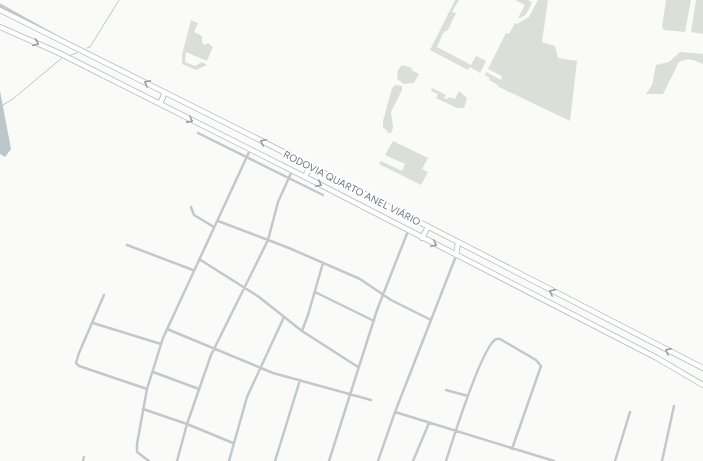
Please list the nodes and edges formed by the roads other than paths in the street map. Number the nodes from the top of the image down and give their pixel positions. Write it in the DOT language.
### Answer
graph roads {
  1 [pos="0,5"];
  2 [pos="0,10"];
  3 [pos="0,28"];
  4 [pos="86,53"];
  5 [pos="165,92"];
  6 [pos="160,104"];
  7 [pos="198,133"];
  8 [pos="250,150"];
  9 [pos="247,157"];
  10 [pos="310,166"];
  11 [pos="292,170"];
  12 [pos="305,177"];
  13 [pos="288,178"];
  14 [pos="323,195"];
  15 [pos="191,207"];
  16 [pos="218,221"];
  17 [pos="214,227"];
  18 [pos="428,227"];
  19 [pos="408,231"];
  20 [pos="422,238"];
  21 [pos="268,240"];
  22 [pos="458,243"];
  23 [pos="127,245"];
  24 [pos="456,255"];
  25 [pos="199,259"];
  26 [pos="323,263"];
  27 [pos="193,270"];
  28 [pos="244,287"];
  29 [pos="315,292"];
  30 [pos="383,294"];
  31 [pos="104,295"];
  32 [pos="284,317"];
  33 [pos="431,320"];
  34 [pos="374,321"];
  35 [pos="93,323"];
  36 [pos="167,330"];
  37 [pos="302,331"];
  38 [pos="161,344"];
  39 [pos="213,350"];
  40 [pos="358,366"];
  41 [pos="260,368"];
  42 [pos="703,368"];
  43 [pos="153,372"];
  44 [pos="300,380"];
  45 [pos="703,385"];
  46 [pos="147,389"];
  47 [pos="199,389"];
  48 [pos="446,390"];
  49 [pos="349,394"];
  50 [pos="468,396"];
  51 [pos="371,400"];
  52 [pos="674,406"];
  53 [pos="143,409"];
  54 [pos="395,412"];
  55 [pos="630,412"];
  56 [pos="429,423"];
  57 [pos="188,424"];
  58 [pos="454,432"];
  59 [pos="233,444"];
  60 [pos="512,449"];
  61 [pos="84,457"];
  62 [pos="83,461"];
  63 [pos="149,461"];
  64 [pos="177,461"];
  65 [pos="229,461"];
  66 [pos="275,461"];
  67 [pos="329,461"];
  68 [pos="378,461"];
  69 [pos="413,461"];
  70 [pos="446,461"];
  71 [pos="554,461"];
  72 [pos="615,461"];
  73 [pos="662,461"];
  1 -- 4 [label="street"];
  2 -- 4 [label="highway, RODOVIA QUARTO ANEL VIÁRIO"];
  3 -- 6 [label="highway, RODOVIA QUARTO ANEL VIÁRIO, one-way"];
  5 -- 4 [label="highway, RODOVIA QUARTO ANEL VIÁRIO, one-way"];
  5 -- 6 [label="highway"];
  10 -- 5 [label="highway, RODOVIA QUARTO ANEL VIÁRIO, one-way"];
  6 -- 8 [label="highway, RODOVIA QUARTO ANEL VIÁRIO, one-way"];
  7 -- 9 [label="street"];
  8 -- 9 [label="street"];
  8 -- 11 [label="highway, RODOVIA QUARTO ANEL VIÁRIO"];
  9 -- 13 [label="street"];
  9 -- 16 [label="street"];
  10 -- 12 [label="highway"];
  10 -- 18 [label="highway, RODOVIA QUARTO ANEL VIÁRIO"];
  11 -- 12 [label="highway, RODOVIA QUARTO ANEL VIÁRIO"];
  11 -- 13 [label="street"];
  12 -- 19 [label="highway, RODOVIA QUARTO ANEL VIÁRIO, one-way"];
  13 -- 14 [label="street"];
  13 -- 21 [label="street"];
  15 -- 17 [label="street"];
  16 -- 17 [label="street"];
  16 -- 21 [label="street"];
  17 -- 25 [label="street"];
  18 -- 20 [label="highway"];
  18 -- 22 [label="highway, RODOVIA QUARTO ANEL VIÁRIO"];
  19 -- 20 [label="highway, RODOVIA QUARTO ANEL VIÁRIO"];
  19 -- 30 [label="street"];
  20 -- 24 [label="highway, RODOVIA QUARTO ANEL VIÁRIO, one-way"];
  21 -- 26 [label="street"];
  21 -- 28 [label="street"];
  22 -- 24 [label="highway"];
  42 -- 22 [label="highway, RODOVIA QUARTO ANEL VIÁRIO, one-way"];
  23 -- 27 [label="street"];
  24 -- 33 [label="street"];
  24 -- 45 [label="highway, RODOVIA QUARTO ANEL VIÁRIO"];
  25 -- 27 [label="street"];
  25 -- 28 [label="street"];
  26 -- 29 [label="street"];
  26 -- 30 [label="street"];
  27 -- 36 [label="street"];
  28 -- 32 [label="street"];
  28 -- 39 [label="street"];
  29 -- 34 [label="street"];
  29 -- 37 [label="street"];
  30 -- 33 [label="street"];
  30 -- 34 [label="street"];
  31 -- 35 [label="street"];
  32 -- 37 [label="street"];
  32 -- 41 [label="street"];
  33 -- 54 [label="street"];
  34 -- 40 [label="street"];
  35 -- 38 [label="street"];
  35 -- 46 [label="street"];
  36 -- 38 [label="street"];
  36 -- 39 [label="street"];
  37 -- 40 [label="street"];
  38 -- 43 [label="street"];
  39 -- 41 [label="street"];
  39 -- 47 [label="street"];
  40 -- 49 [label="street"];
  41 -- 44 [label="street"];
  41 -- 59 [label="street"];
  43 -- 46 [label="street"];
  43 -- 47 [label="street"];
  44 -- 49 [label="street"];
  44 -- 66 [label="street"];
  46 -- 53 [label="street"];
  47 -- 57 [label="street"];
  48 -- 50 [label="street"];
  49 -- 51 [label="street"];
  49 -- 67 [label="street"];
  50 -- 58 [label="street"];
  50 -- 60 [label="street"];
  52 -- 73 [label="street"];
  53 -- 57 [label="street"];
  53 -- 63 [label="street"];
  54 -- 56 [label="street"];
  54 -- 68 [label="street"];
  55 -- 72 [label="street"];
  56 -- 58 [label="street"];
  56 -- 69 [label="street"];
  57 -- 59 [label="street"];
  57 -- 64 [label="street"];
  58 -- 60 [label="street"];
  58 -- 70 [label="street"];
  59 -- 65 [label="street"];
  60 -- 71 [label="street"];
  61 -- 62 [label="street"];
}
